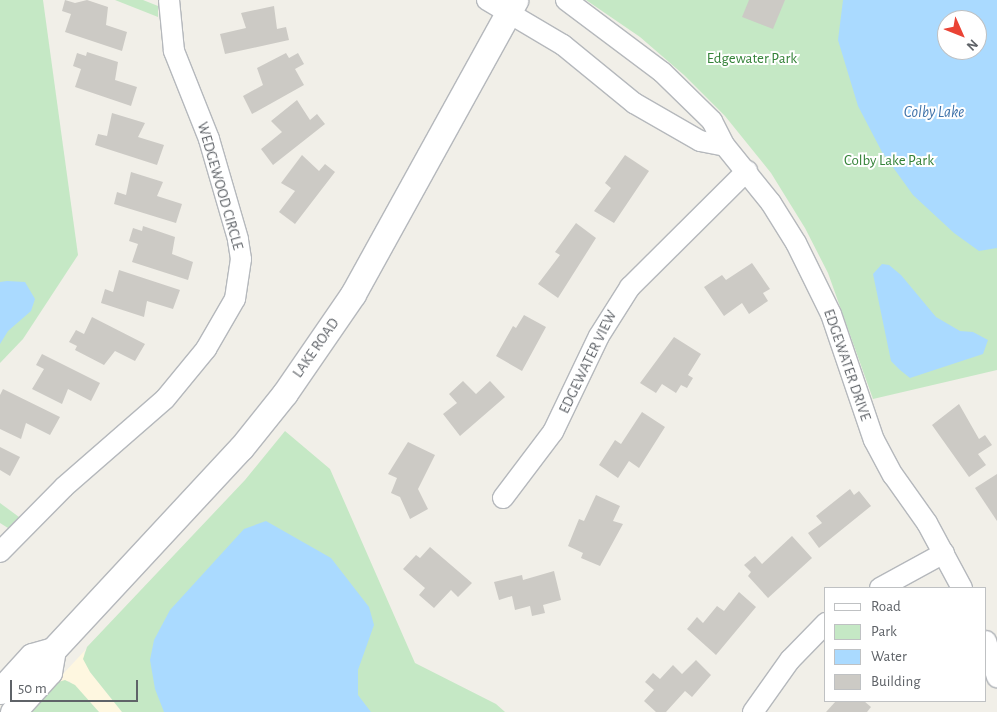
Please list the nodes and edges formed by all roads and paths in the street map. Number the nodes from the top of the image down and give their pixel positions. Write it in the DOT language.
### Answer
graph roads {
  1 [pos="169,0"];
  2 [pos="487,0"];
  3 [pos="566,0"];
  4 [pos="512,6"];
  5 [pos="725,146"];
  6 [pos="747,171"];
  7 [pos="503,498"];
  8 [pos="0,552"];
  9 [pos="944,554"];
  10 [pos="882,587"];
  11 [pos="961,587"];
  12 [pos="824,625"];
  13 [pos="987,644"];
  14 [pos="53,650"];
  15 [pos="997,677"];
  16 [pos="0,691"];
  17 [pos="13,712"];
  18 [pos="753,712"];
  1 -- 8 [label="street, WEDGEWOOD CIRCLE"];
  2 -- 4 [label="street"];
  3 -- 5 [label="street, EDGEWATER DRIVE"];
  4 -- 5 [label="street"];
  4 -- 14 [label="street, LAKE ROAD"];
  5 -- 6 [label="street, EDGEWATER DRIVE"];
  6 -- 7 [label="street, EDGEWATER VIEW"];
  6 -- 9 [label="street, EDGEWATER DRIVE"];
  9 -- 10 [label="street"];
  9 -- 11 [label="street, EDGEWATER DRIVE"];
  12 -- 18 [label="street"];
  13 -- 15 [label="street"];
  14 -- 16 [label="street, LAKE ROAD"];
  14 -- 17 [label="street, LAKE ROAD"];
}
